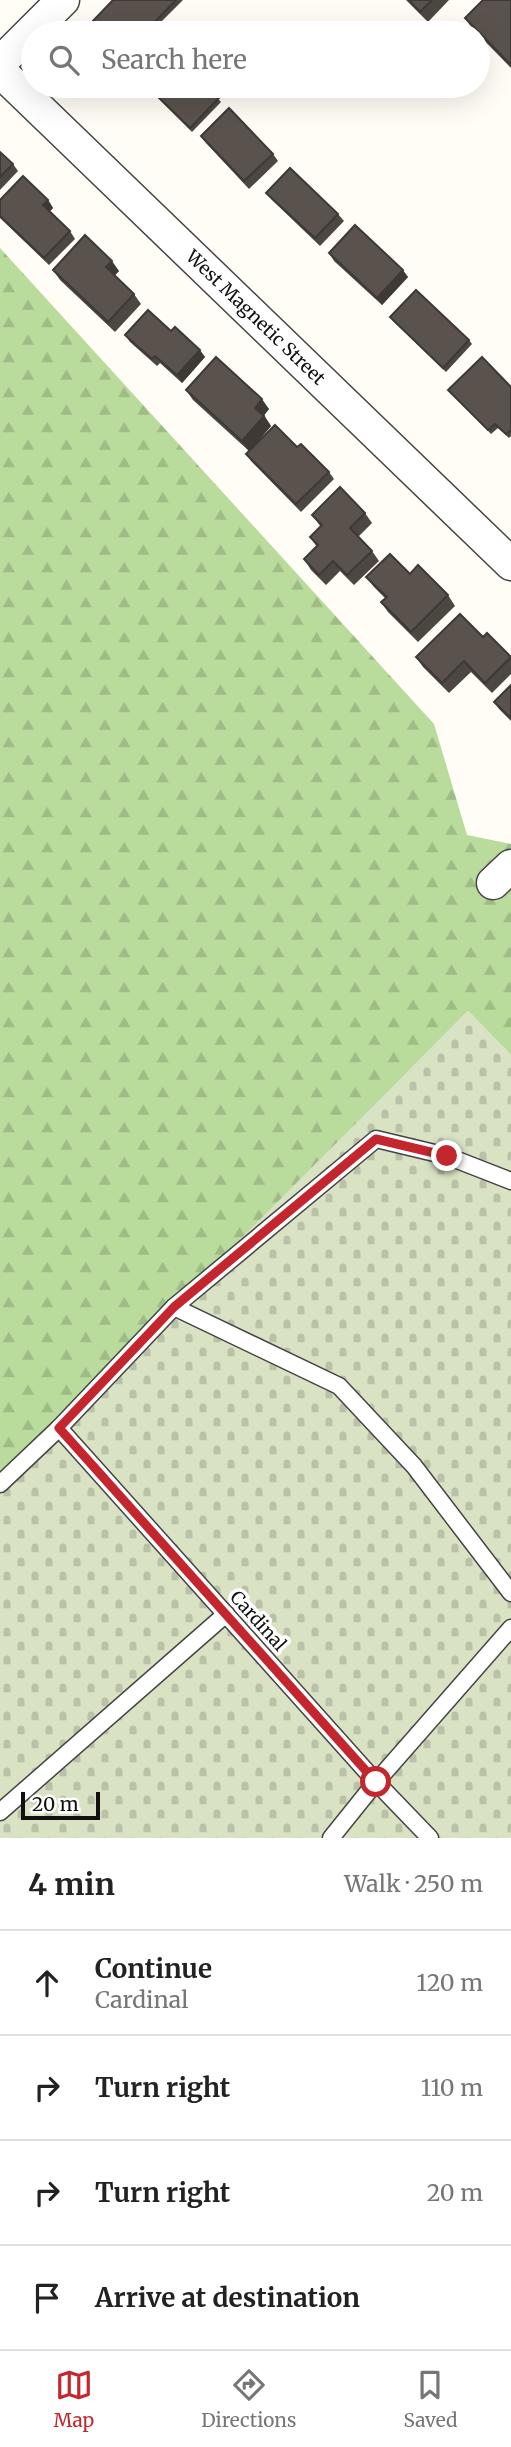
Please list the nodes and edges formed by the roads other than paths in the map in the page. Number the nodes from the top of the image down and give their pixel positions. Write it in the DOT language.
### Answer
graph roads {
  1 [pos="63,0"];
  2 [pos="42,21"];
  3 [pos="21,42"];
  4 [pos="0,63"];
  5 [pos="0,71"];
  6 [pos="21,91"];
  7 [pos="28,98"];
  8 [pos="511,565"];
  9 [pos="511,1181"];
  10 [pos="174,1307"];
  11 [pos="59,1428"];
  12 [pos="0,1484"];
  13 [pos="511,1593"];
  14 [pos="226,1614"];
  15 [pos="511,1628"];
  16 [pos="376,1782"];
  17 [pos="0,1812"];
  18 [pos="331,1838"];
  19 [pos="430,1838"];
  1 -- 2 [label="street"];
  3 -- 4 [label="street"];
  5 -- 6 [label="street, West Magnetic Street"];
  7 -- 8 [label="street, West Magnetic Street"];
  9 -- 10 [label="lane"];
  10 -- 11 [label="lane"];
  10 -- 13 [label="lane"];
  11 -- 12 [label="lane"];
  11 -- 14 [label="lane, Cardinal"];
  14 -- 16 [label="lane, Cardinal"];
  14 -- 17 [label="lane"];
  15 -- 16 [label="lane"];
  16 -- 18 [label="lane"];
  16 -- 19 [label="lane, Cardinal"];
}
